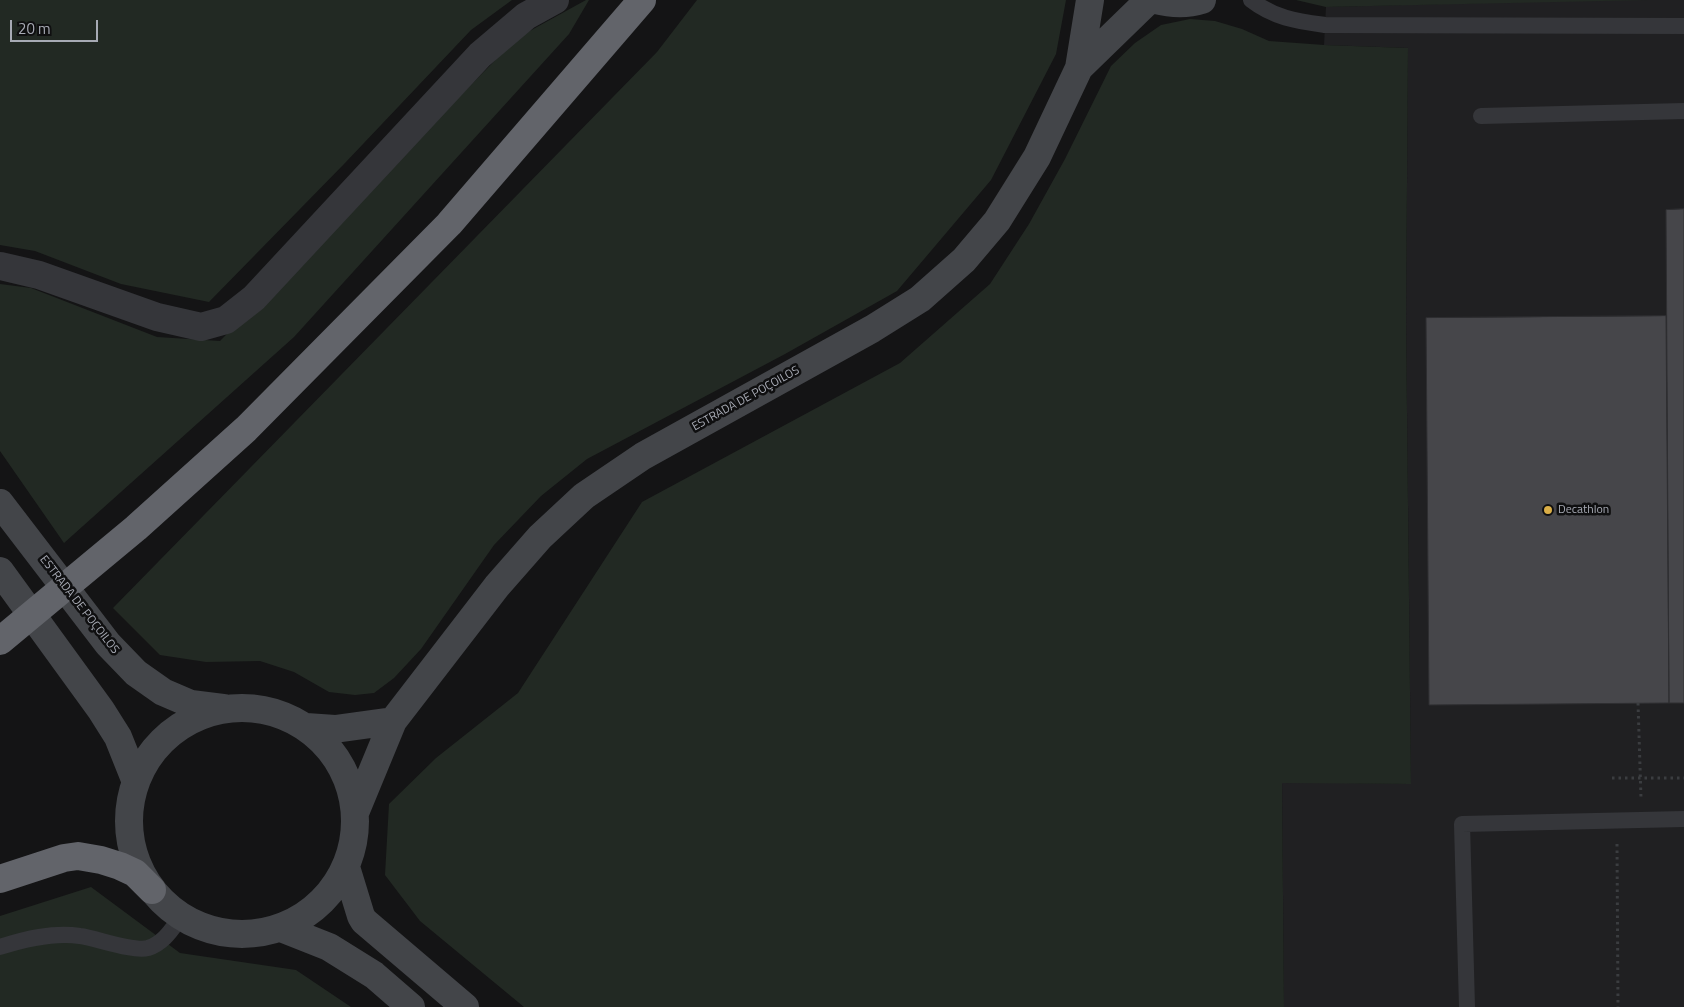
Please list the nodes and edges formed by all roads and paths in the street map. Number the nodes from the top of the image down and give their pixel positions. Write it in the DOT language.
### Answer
graph roads {
  1 [pos="555,0"];
  2 [pos="642,0"];
  3 [pos="1090,0"];
  4 [pos="1148,0"];
  5 [pos="1155,0"];
  6 [pos="1202,0"];
  7 [pos="1251,0"];
  8 [pos="1684,26"];
  9 [pos="1079,68"];
  10 [pos="1684,111"];
  11 [pos="1481,116"];
  12 [pos="0,266"];
  13 [pos="0,503"];
  14 [pos="0,571"];
  15 [pos="0,641"];
  16 [pos="1638,703"];
  17 [pos="227,708"];
  18 [pos="393,721"];
  19 [pos="306,727"];
  20 [pos="1612,778"];
  21 [pos="1641,778"];
  22 [pos="1684,778"];
  23 [pos="136,782"];
  24 [pos="1632,799"];
  25 [pos="355,813"];
  26 [pos="1684,819"];
  27 [pos="1617,843"];
  28 [pos="346,867"];
  29 [pos="0,879"];
  30 [pos="152,890"];
  31 [pos="181,917"];
  32 [pos="281,928"];
  33 [pos="0,947"];
  34 [pos="411,1007"];
  35 [pos="465,1007"];
  36 [pos="1467,1007"];
  37 [pos="1618,1007"];
  1 -- 12 [label="street"];
  2 -- 15 [label="highway"];
  3 -- 9 [label="main road, ESTRADA DE POÇOILOS"];
  4 -- 9 [label="main road, ESTRADA DE POÇOILOS"];
  5 -- 6 [label="main road"];
  7 -- 8 [label="lane"];
  9 -- 18 [label="main road, ESTRADA DE POÇOILOS"];
  10 -- 11 [label="lane"];
  13 -- 17 [label="main road, ESTRADA DE POÇOILOS"];
  14 -- 23 [label="main road"];
  16 -- 21 [label="path"];
  17 -- 19 [label="main road, ESTRADA DE POÇOILOS"];
  17 -- 23 [label="main road, ESTRADA DE POÇOILOS"];
  18 -- 19 [label="main road, ESTRADA DE POÇOILOS"];
  18 -- 25 [label="main road, ESTRADA DE POÇOILOS"];
  19 -- 25 [label="main road, ESTRADA DE POÇOILOS"];
  20 -- 21 [label="path"];
  21 -- 22 [label="path"];
  21 -- 24 [label="path"];
  23 -- 30 [label="main road, ESTRADA DE POÇOILOS"];
  25 -- 28 [label="main road, ESTRADA DE POÇOILOS"];
  26 -- 36 [label="lane"];
  27 -- 37 [label="path"];
  28 -- 32 [label="main road, ESTRADA DE POÇOILOS"];
  28 -- 35 [label="main road"];
  29 -- 30 [label="highway"];
  30 -- 31 [label="main road, ESTRADA DE POÇOILOS"];
  31 -- 32 [label="main road, ESTRADA DE POÇOILOS"];
  31 -- 33 [label="lane"];
  32 -- 34 [label="main road"];
}
